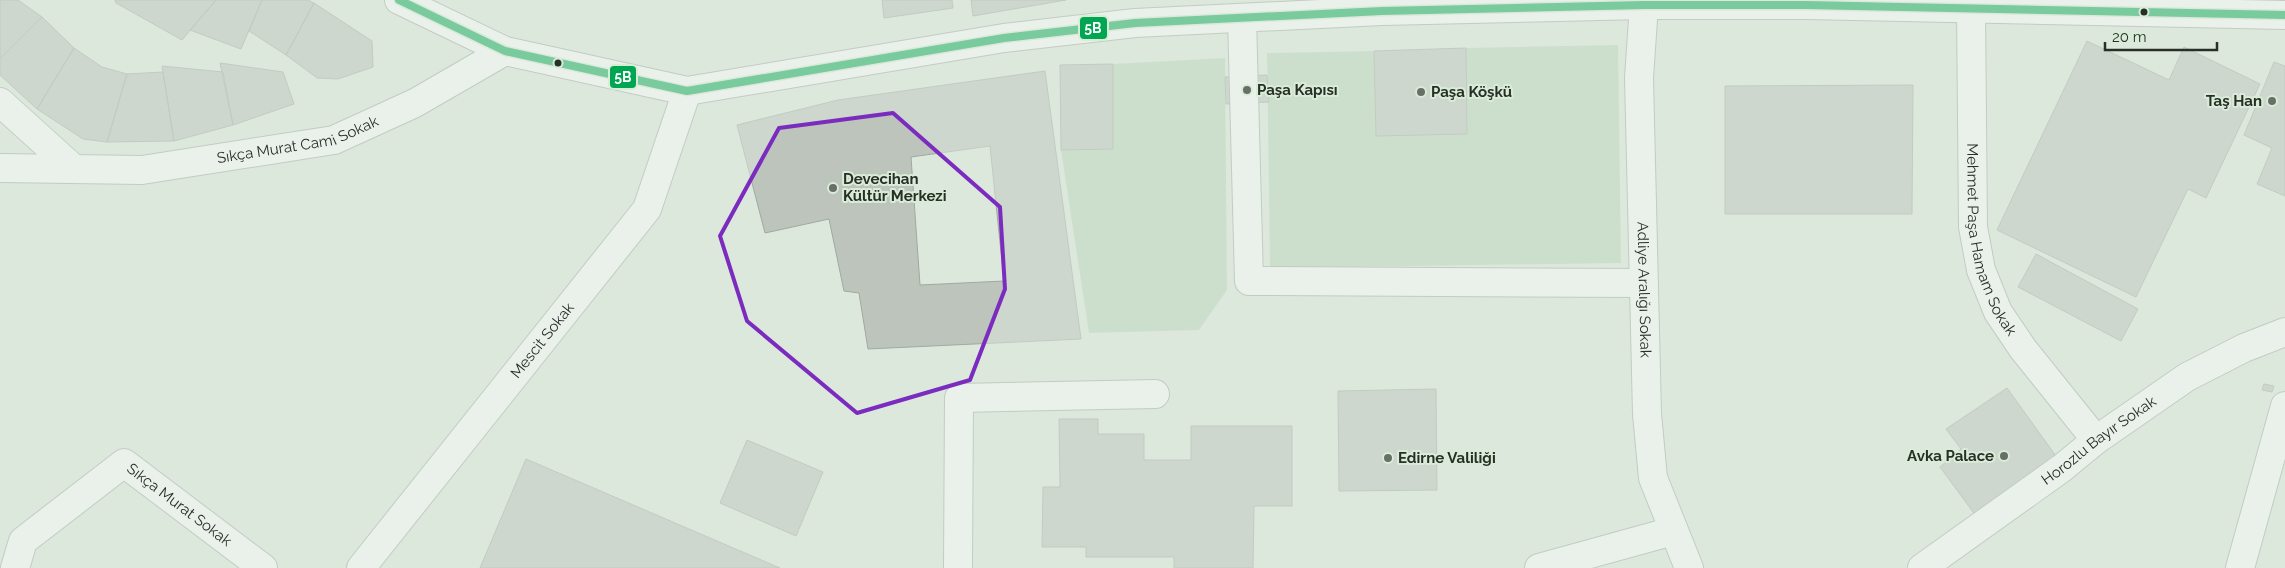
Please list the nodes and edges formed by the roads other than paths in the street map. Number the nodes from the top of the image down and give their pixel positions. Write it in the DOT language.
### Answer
graph roads {
  1 [pos="399,0"];
  2 [pos="1806,2"];
  3 [pos="1644,5"];
  4 [pos="1971,8"];
  5 [pos="2285,14"];
  6 [pos="1242,18"];
  7 [pos="505,50"];
  8 [pos="687,90"];
  9 [pos="0,102"];
  10 [pos="0,168"];
  11 [pos="74,169"];
  12 [pos="1643,282"];
  13 [pos="2285,332"];
  14 [pos="1155,394"];
  15 [pos="2285,406"];
  16 [pos="2096,440"];
  17 [pos="1673,531"];
  18 [pos="0,545"];
  19 [pos="14,568"];
  20 [pos="263,568"];
  21 [pos="360,568"];
  22 [pos="958,568"];
  23 [pos="1539,568"];
  24 [pos="1689,568"];
  25 [pos="1922,568"];
  26 [pos="2240,568"];
  1 -- 7 [label="street"];
  2 -- 3 [label="street"];
  2 -- 4 [label="street"];
  3 -- 6 [label="street"];
  3 -- 12 [label="street, Adliye Aralığı Sokak"];
  4 -- 5 [label="street"];
  4 -- 16 [label="street, Mehmet Paşa Hamam Sokak"];
  6 -- 8 [label="street"];
  6 -- 12 [label="street"];
  7 -- 8 [label="street"];
  7 -- 11 [label="street, Sıkça Murat Cami Sokak"];
  8 -- 21 [label="street, Mescit Sokak"];
  9 -- 11 [label="street"];
  10 -- 11 [label="street, Sıkça Murat Cami Sokak"];
  12 -- 17 [label="street, Adliye Aralığı Sokak"];
  13 -- 16 [label="street, Horozlu Bayır Sokak"];
  14 -- 22 [label="street"];
  15 -- 26 [label="street"];
  16 -- 25 [label="street, Horozlu Bayır Sokak"];
  17 -- 23 [label="street"];
  17 -- 24 [label="street, Adliye Aralığı Sokak"];
  18 -- 19 [label="street, Sıkça Murat Sokak"];
  19 -- 20 [label="street, Sıkça Murat Sokak"];
}
